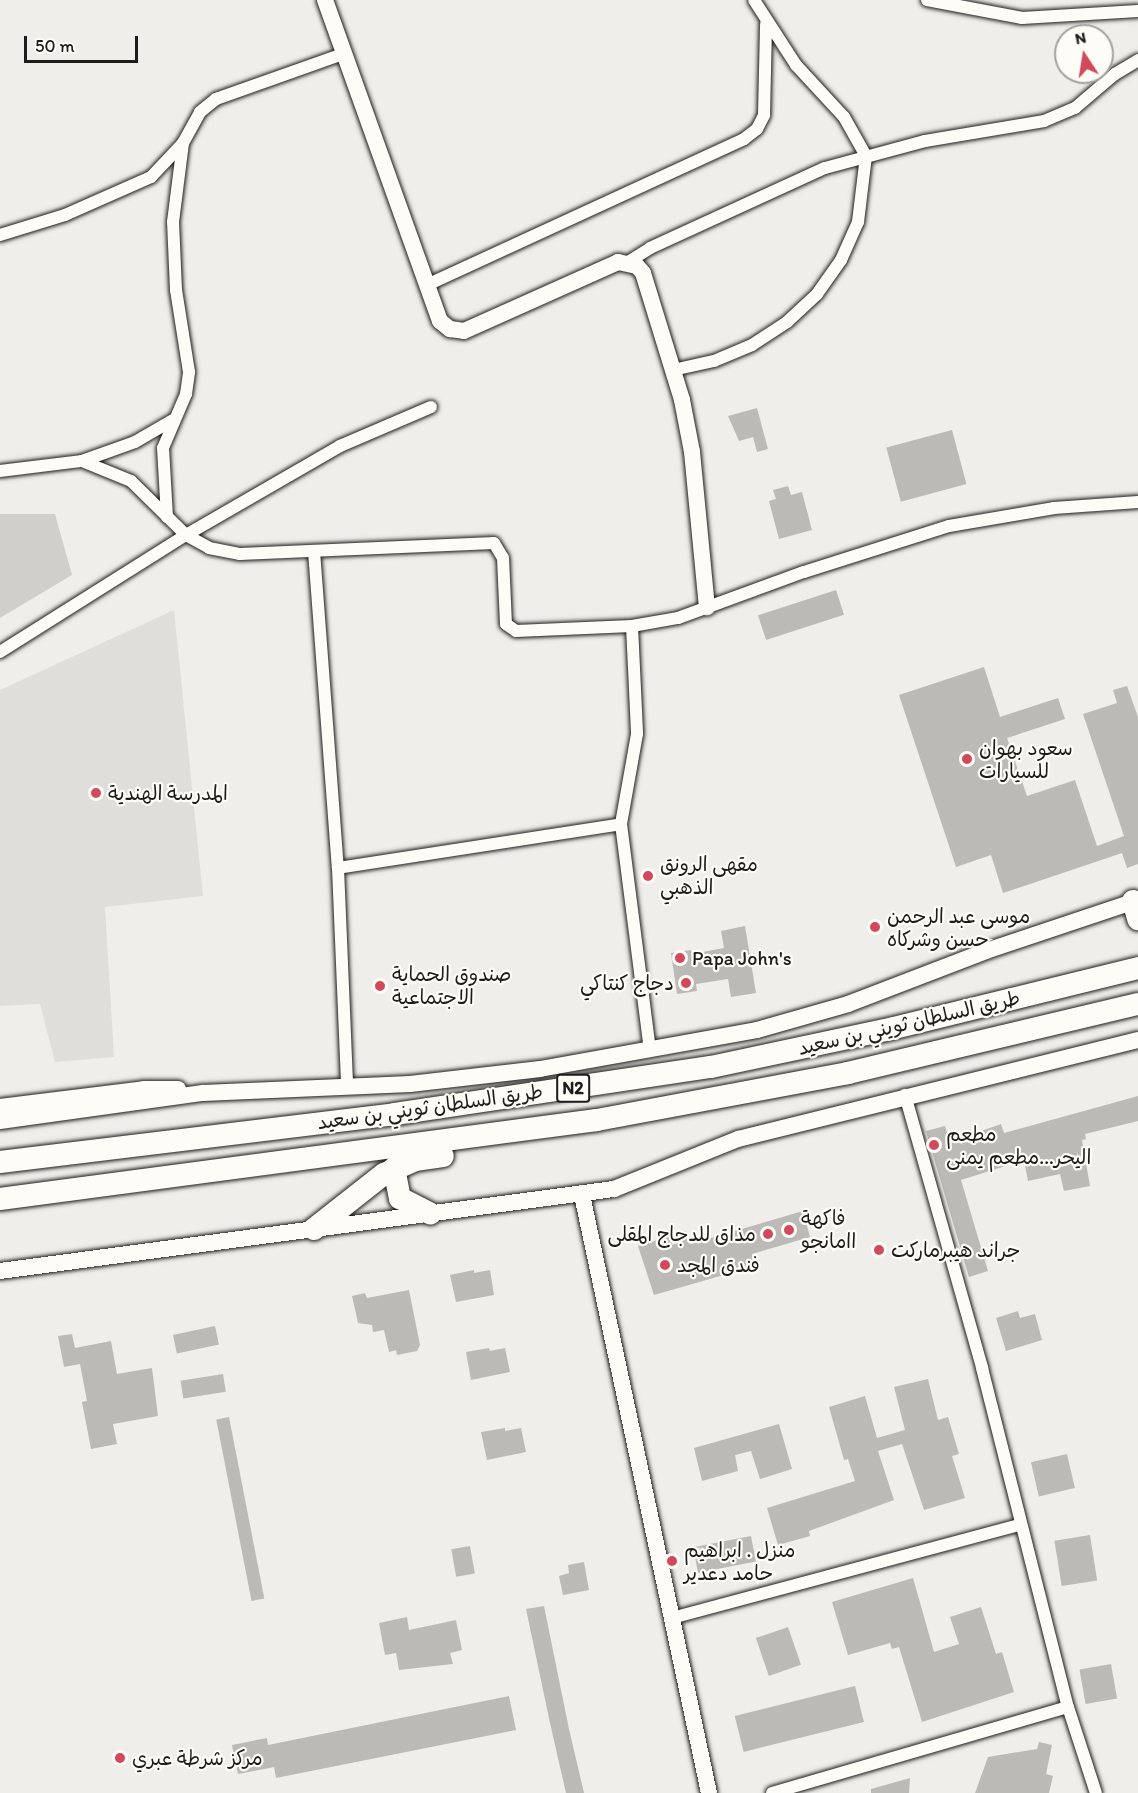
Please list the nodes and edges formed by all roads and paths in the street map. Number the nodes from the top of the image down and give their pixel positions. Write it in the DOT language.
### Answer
graph roads {
  1 [pos="325,0"];
  2 [pos="754,0"];
  3 [pos="927,0"];
  4 [pos="1138,11"];
  5 [pos="766,24"];
  6 [pos="343,54"];
  7 [pos="1138,60"];
  8 [pos="183,143"];
  9 [pos="866,156"];
  10 [pos="0,236"];
  11 [pos="628,262"];
  12 [pos="429,284"];
  13 [pos="673,370"];
  14 [pos="431,407"];
  15 [pos="177,418"];
  16 [pos="82,461"];
  17 [pos="0,471"];
  18 [pos="1138,502"];
  19 [pos="167,517"];
  20 [pos="186,535"];
  21 [pos="314,551"];
  22 [pos="707,607"];
  23 [pos="632,626"];
  24 [pos="0,652"];
  25 [pos="621,824"];
  26 [pos="338,868"];
  27 [pos="1136,907"];
  28 [pos="1138,968"];
  29 [pos="1138,1004"];
  30 [pos="1138,1040"];
  31 [pos="650,1049"];
  32 [pos="848,1073"];
  33 [pos="347,1088"];
  34 [pos="905,1095"];
  35 [pos="0,1111"];
  36 [pos="0,1161"];
  37 [pos="394,1168"];
  38 [pos="582,1195"];
  39 [pos="0,1199"];
  40 [pos="430,1213"];
  41 [pos="314,1229"];
  42 [pos="0,1271"];
  43 [pos="1019,1525"];
  44 [pos="672,1618"];
  45 [pos="1068,1707"];
  46 [pos="709,1793"];
  47 [pos="772,1793"];
  48 [pos="1096,1793"];
  1 -- 6 [label="street"];
  2 -- 5 [label="street"];
  3 -- 4 [label="street"];
  5 -- 9 [label="street"];
  5 -- 12 [label="street"];
  6 -- 8 [label="street"];
  6 -- 12 [label="street"];
  7 -- 9 [label="street"];
  8 -- 10 [label="street"];
  8 -- 15 [label="street"];
  9 -- 11 [label="street"];
  9 -- 13 [label="street"];
  11 -- 12 [label="street"];
  11 -- 13 [label="street"];
  13 -- 22 [label="street"];
  14 -- 20 [label="street"];
  15 -- 16 [label="street"];
  15 -- 19 [label="street"];
  16 -- 17 [label="street"];
  16 -- 19 [label="street"];
  18 -- 22 [label="street"];
  19 -- 20 [label="street"];
  20 -- 21 [label="street"];
  20 -- 24 [label="street"];
  21 -- 23 [label="street"];
  21 -- 26 [label="street"];
  22 -- 23 [label="street"];
  23 -- 25 [label="street"];
  25 -- 26 [label="street"];
  25 -- 31 [label="street"];
  26 -- 33 [label="street"];
  27 -- 31 [label="street"];
  28 -- 36 [label="highway, طريق السلطان ثويني بن سعيد / N2"];
  29 -- 32 [label="highway, طريق السلطان ثويني بن سعيد / N2"];
  30 -- 34 [label="street"];
  31 -- 33 [label="street"];
  32 -- 37 [label="highway"];
  32 -- 39 [label="highway, طريق السلطان ثويني بن سعيد / N2"];
  33 -- 35 [label="street"];
  34 -- 38 [label="street"];
  34 -- 43 [label="street"];
  37 -- 40 [label="highway"];
  37 -- 41 [label="highway"];
  38 -- 40 [label="street"];
  38 -- 44 [label="street"];
  40 -- 41 [label="street"];
  41 -- 42 [label="street"];
  43 -- 44 [label="street"];
  43 -- 45 [label="street"];
  44 -- 46 [label="street"];
  45 -- 47 [label="street"];
  45 -- 48 [label="street"];
}
